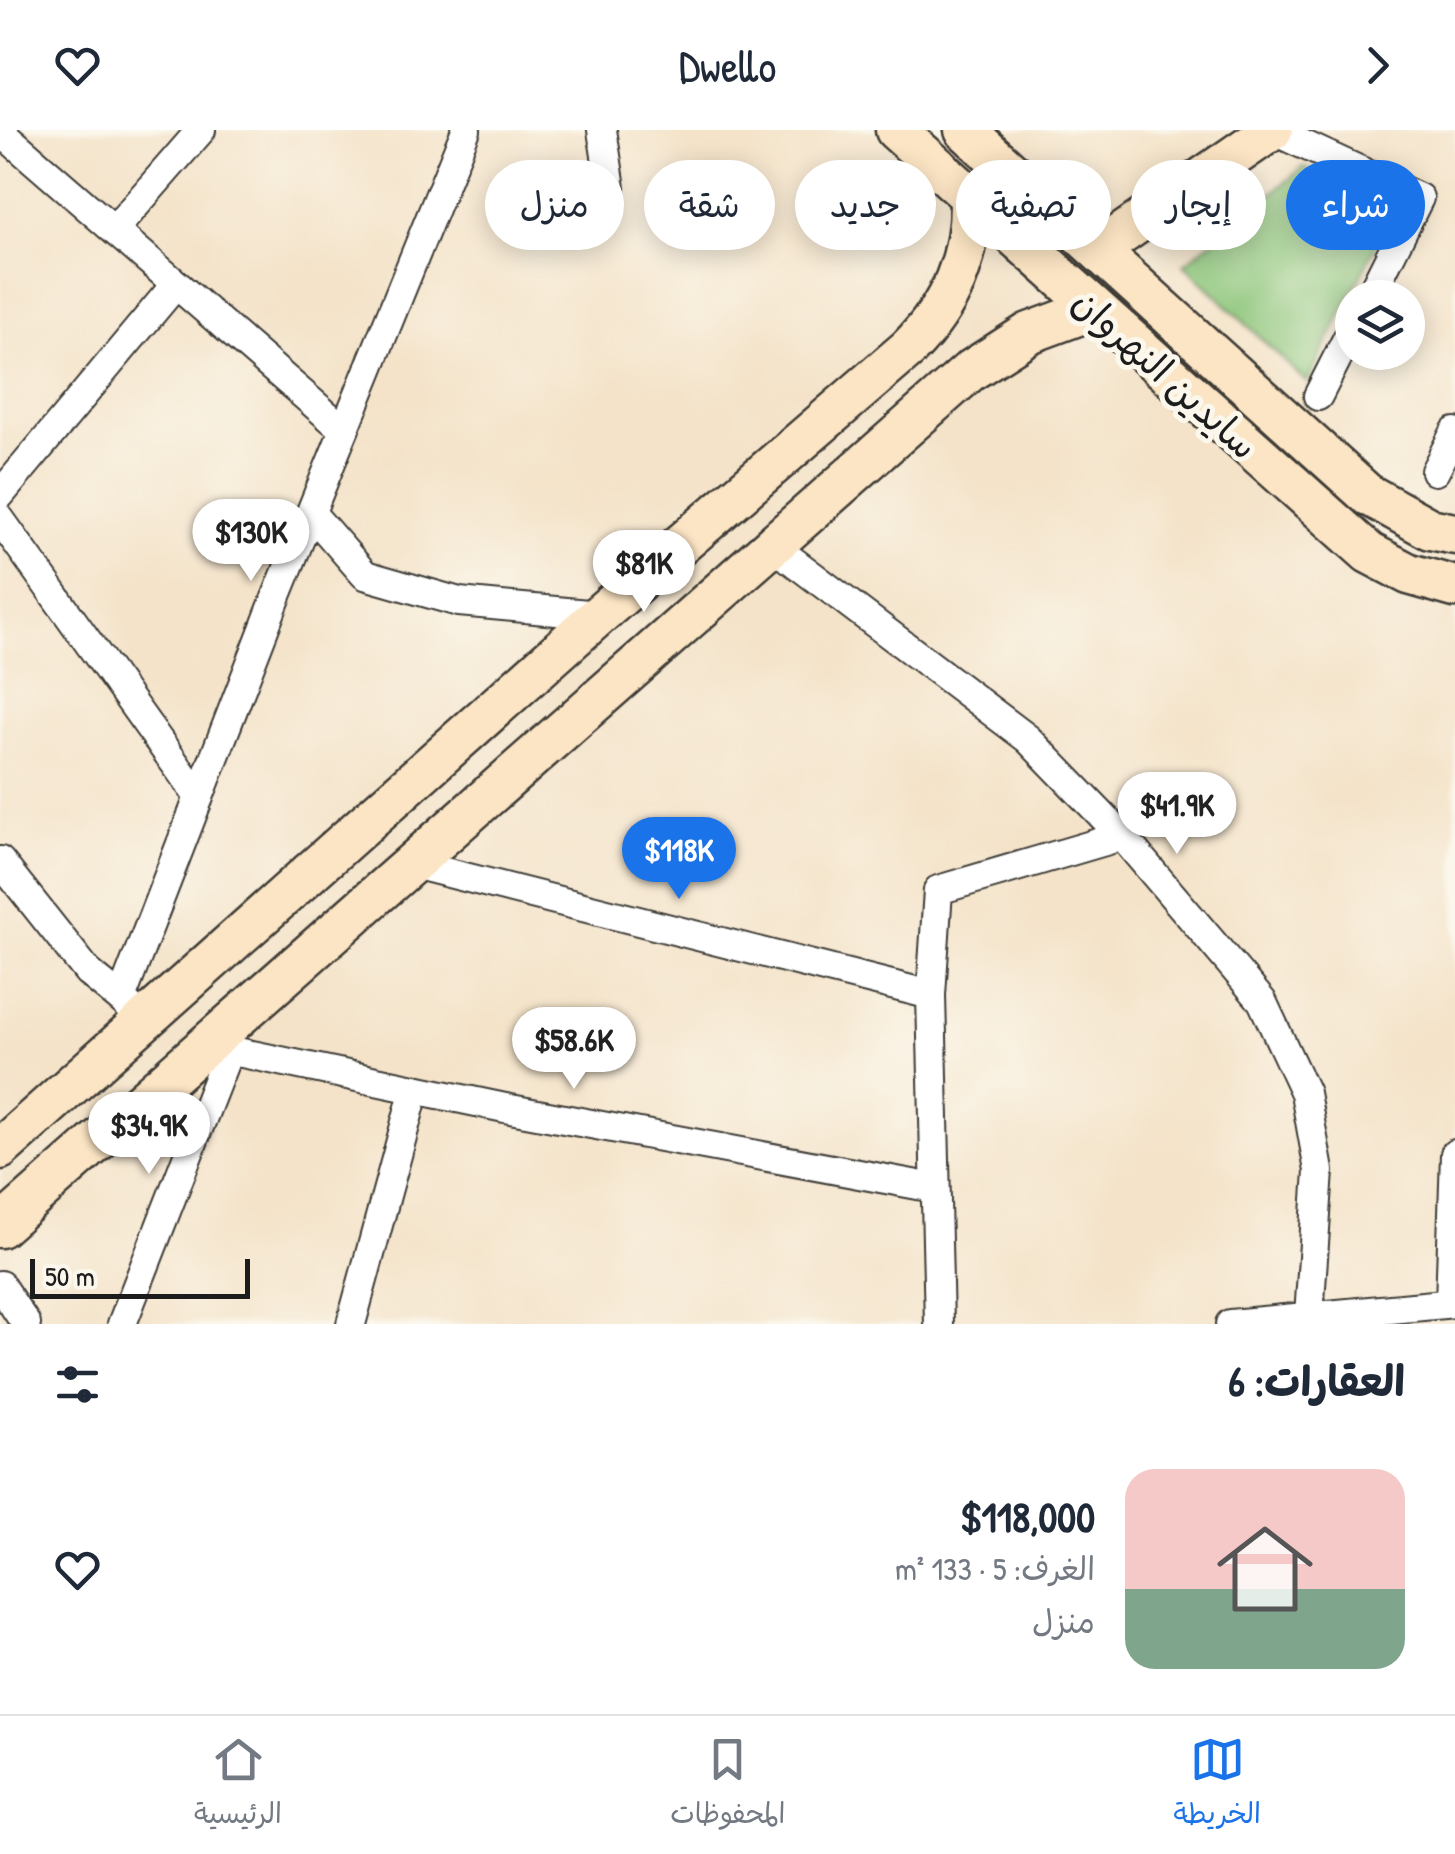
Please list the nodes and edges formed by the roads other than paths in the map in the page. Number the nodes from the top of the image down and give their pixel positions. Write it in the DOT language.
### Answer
graph roads {
  1 [pos="201,130"];
  2 [pos="466,130"];
  3 [pos="602,130"];
  4 [pos="896,130"];
  5 [pos="965,130"];
  6 [pos="1272,130"];
  7 [pos="0,131"];
  8 [pos="607,160"];
  9 [pos="999,160"];
  10 [pos="956,185"];
  11 [pos="114,230"];
  12 [pos="1111,241"];
  13 [pos="965,250"];
  14 [pos="1028,250"];
  15 [pos="1101,250"];
  16 [pos="1377,280"];
  17 [pos="176,284"];
  18 [pos="1094,309"];
  19 [pos="1335,362"];
  20 [pos="1318,396"];
  21 [pos="344,430"];
  22 [pos="1455,432"];
  23 [pos="1435,472"];
  24 [pos="0,495"];
  25 [pos="311,513"];
  26 [pos="0,519"];
  27 [pos="1455,534"];
  28 [pos="772,546"];
  29 [pos="652,569"];
  30 [pos="1455,587"];
  31 [pos="599,615"];
  32 [pos="690,619"];
  33 [pos="198,797"];
  34 [pos="1122,836"];
  35 [pos="0,861"];
  36 [pos="413,864"];
  37 [pos="931,995"];
  38 [pos="133,1010"];
  39 [pos="217,1048"];
  40 [pos="415,1090"];
  41 [pos="5,1139"];
  42 [pos="1455,1154"];
  43 [pos="934,1188"];
  44 [pos="0,1227"];
  45 [pos="0,1285"];
  46 [pos="1453,1303"];
  47 [pos="1308,1316"];
  48 [pos="26,1324"];
  49 [pos="122,1324"];
  50 [pos="351,1324"];
  51 [pos="939,1324"];
  52 [pos="1230,1324"];
  53 [pos="1238,1324"];
  1 -- 11 [label="street"];
  2 -- 21 [label="street"];
  3 -- 8 [label="street"];
  4 -- 10 [label="main road, سايدين النهروان"];
  5 -- 9 [label="main road, سايدين النهروان"];
  6 -- 12 [label="main road"];
  6 -- 16 [label="street"];
  7 -- 11 [label="street"];
  11 -- 17 [label="street"];
  13 -- 29 [label="main road"];
  14 -- 18 [label="main road, سايدين النهروان"];
  15 -- 27 [label="main road, سايدين النهروان"];
  17 -- 21 [label="street"];
  17 -- 24 [label="street"];
  18 -- 28 [label="main road"];
  18 -- 30 [label="main road, سايدين النهروان"];
  19 -- 20 [label="street"];
  21 -- 25 [label="street"];
  22 -- 23 [label="street"];
  25 -- 31 [label="street"];
  25 -- 33 [label="street"];
  26 -- 33 [label="street"];
  28 -- 32 [label="main road"];
  28 -- 34 [label="street"];
  29 -- 31 [label="main road"];
  29 -- 32 [label="main road"];
  31 -- 38 [label="main road"];
  32 -- 36 [label="main road"];
  33 -- 38 [label="street"];
  34 -- 37 [label="street"];
  34 -- 47 [label="street"];
  35 -- 38 [label="street"];
  36 -- 37 [label="street"];
  36 -- 39 [label="main road"];
  37 -- 43 [label="street"];
  38 -- 41 [label="main road"];
  39 -- 40 [label="street"];
  39 -- 44 [label="main road"];
  39 -- 49 [label="street"];
  40 -- 43 [label="street"];
  40 -- 50 [label="street"];
  42 -- 46 [label="street"];
  43 -- 51 [label="street"];
  45 -- 48 [label="street"];
  46 -- 47 [label="street"];
  47 -- 53 [label="street"];
  52 -- 53 [label="street"];
}
